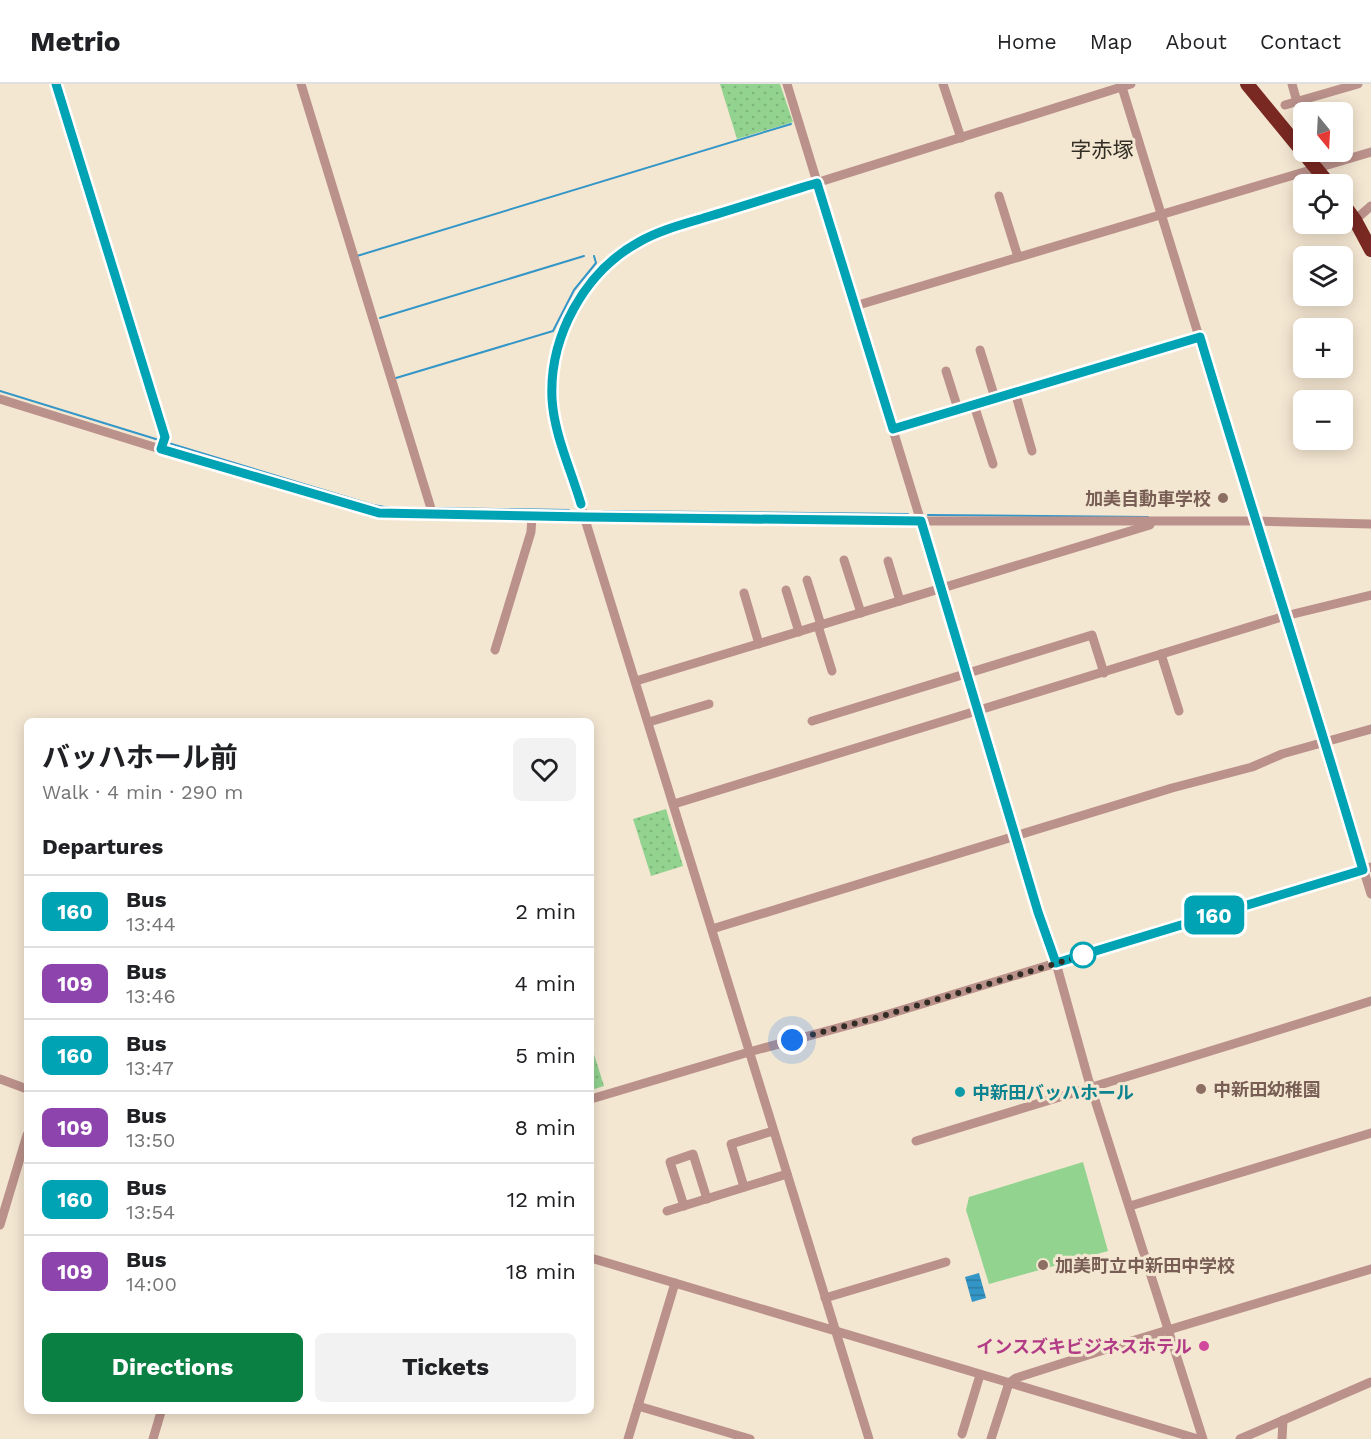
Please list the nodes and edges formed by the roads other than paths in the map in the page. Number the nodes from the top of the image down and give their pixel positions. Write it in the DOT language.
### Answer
graph roads {
  1 [pos="56,84"];
  2 [pos="301,84"];
  3 [pos="787,84"];
  4 [pos="943,84"];
  5 [pos="1247,84"];
  6 [pos="1292,84"];
  7 [pos="1358,84"];
  8 [pos="1125,85"];
  9 [pos="1327,88"];
  10 [pos="1297,102"];
  11 [pos="1293,103"];
  12 [pos="1285,105"];
  13 [pos="961,138"];
  14 [pos="1371,152"];
  15 [pos="1316,169"];
  16 [pos="1320,174"];
  17 [pos="817,183"];
  18 [pos="999,196"];
  19 [pos="1371,206"];
  20 [pos="1162,213"];
  21 [pos="1353,217"];
  22 [pos="1355,220"];
  23 [pos="1371,250"];
  24 [pos="1018,257"];
  25 [pos="855,306"];
  26 [pos="1200,337"];
  27 [pos="980,350"];
  28 [pos="946,371"];
  29 [pos="1015,392"];
  30 [pos="995,398"];
  31 [pos="0,399"];
  32 [pos="974,405"];
  33 [pos="958,410"];
  34 [pos="893,429"];
  35 [pos="163,444"];
  36 [pos="1032,451"];
  37 [pos="993,464"];
  38 [pos="432,510"];
  39 [pos="532,515"];
  40 [pos="586,517"];
  41 [pos="921,521"];
  42 [pos="1255,521"];
  43 [pos="1155,522"];
  44 [pos="1371,524"];
  45 [pos="844,560"];
  46 [pos="888,561"];
  47 [pos="807,580"];
  48 [pos="941,589"];
  49 [pos="786,590"];
  50 [pos="744,593"];
  51 [pos="1371,595"];
  52 [pos="900,601"];
  53 [pos="861,613"];
  54 [pos="1285,616"];
  55 [pos="820,626"];
  56 [pos="799,632"];
  57 [pos="759,644"];
  58 [pos="495,650"];
  59 [pos="1161,654"];
  60 [pos="832,670"];
  61 [pos="1104,672"];
  62 [pos="967,673"];
  63 [pos="636,681"];
  64 [pos="709,704"];
  65 [pos="979,711"];
  66 [pos="1179,711"];
  67 [pos="812,721"];
  68 [pos="649,722"];
  69 [pos="1371,729"];
  70 [pos="1325,741"];
  71 [pos="674,804"];
  72 [pos="1017,836"];
  73 [pos="1367,869"];
  74 [pos="1371,894"];
  75 [pos="712,929"];
  76 [pos="1056,963"];
  77 [pos="1371,1001"];
  78 [pos="749,1052"];
  79 [pos="0,1079"];
  80 [pos="1092,1086"];
  81 [pos="24,1088"];
  82 [pos="594,1098"];
  83 [pos="773,1131"];
  84 [pos="1371,1133"];
  85 [pos="916,1141"];
  86 [pos="24,1145"];
  87 [pos="787,1174"];
  88 [pos="744,1188"];
  89 [pos="707,1198"];
  90 [pos="684,1206"];
  91 [pos="1130,1206"];
  92 [pos="667,1211"];
  93 [pos="0,1225"];
  94 [pos="594,1259"];
  95 [pos="946,1262"];
  96 [pos="1371,1269"];
  97 [pos="675,1283"];
  98 [pos="825,1298"];
  99 [pos="835,1330"];
  100 [pos="1168,1330"];
  101 [pos="980,1375"];
  102 [pos="1371,1382"];
  103 [pos="1009,1383"];
  104 [pos="638,1406"];
  105 [pos="160,1414"];
  106 [pos="1283,1420"];
  107 [pos="962,1434"];
  108 [pos="153,1439"];
  109 [pos="628,1439"];
  110 [pos="750,1439"];
  111 [pos="869,1439"];
  112 [pos="991,1439"];
  113 [pos="1198,1439"];
  114 [pos="1203,1439"];
  115 [pos="1240,1439"];
  116 [pos="1282,1439"];
  1 -- 35 [label="street"];
  2 -- 38 [label="street"];
  3 -- 17 [label="street"];
  4 -- 13 [label="street"];
  5 -- 15 [label="highway"];
  6 -- 10 [label="street"];
  7 -- 9 [label="street"];
  8 -- 13 [label="street"];
  8 -- 20 [label="street"];
  9 -- 10 [label="street"];
  11 -- 12 [label="street"];
  13 -- 17 [label="street"];
  14 -- 15 [label="street"];
  15 -- 16 [label="highway"];
  15 -- 20 [label="street"];
  17 -- 25 [label="street"];
  17 -- 40 [label="street"];
  18 -- 24 [label="street"];
  19 -- 22 [label="street"];
  20 -- 24 [label="street"];
  20 -- 26 [label="street"];
  21 -- 22 [label="highway"];
  22 -- 23 [label="highway"];
  24 -- 25 [label="street"];
  25 -- 34 [label="street"];
  26 -- 29 [label="street"];
  26 -- 42 [label="street"];
  27 -- 30 [label="street"];
  28 -- 33 [label="street"];
  29 -- 30 [label="street"];
  29 -- 36 [label="street"];
  30 -- 32 [label="street"];
  31 -- 35 [label="street"];
  32 -- 33 [label="street"];
  32 -- 37 [label="street"];
  33 -- 34 [label="street"];
  34 -- 41 [label="street"];
  35 -- 38 [label="street"];
  38 -- 39 [label="street"];
  39 -- 40 [label="street"];
  39 -- 58 [label="street"];
  40 -- 41 [label="street"];
  40 -- 63 [label="street"];
  41 -- 43 [label="street"];
  41 -- 48 [label="street"];
  42 -- 43 [label="street"];
  42 -- 44 [label="street"];
  42 -- 54 [label="street"];
  43 -- 48 [label="street"];
  45 -- 53 [label="street"];
  46 -- 52 [label="street"];
  47 -- 55 [label="street"];
  48 -- 52 [label="street"];
  48 -- 62 [label="street"];
  49 -- 56 [label="street"];
  50 -- 57 [label="street"];
  51 -- 54 [label="street"];
  52 -- 53 [label="street"];
  53 -- 55 [label="street"];
  54 -- 59 [label="street"];
  54 -- 70 [label="street"];
  55 -- 56 [label="street"];
  55 -- 60 [label="street"];
  56 -- 57 [label="street"];
  57 -- 63 [label="street"];
  59 -- 61 [label="street"];
  59 -- 66 [label="street"];
  61 -- 62 [label="street"];
  61 -- 65 [label="street"];
  62 -- 65 [label="street"];
  62 -- 67 [label="street"];
  63 -- 68 [label="street"];
  64 -- 68 [label="street"];
  65 -- 71 [label="street"];
  65 -- 72 [label="street"];
  68 -- 71 [label="street"];
  69 -- 70 [label="street"];
  70 -- 72 [label="street"];
  70 -- 73 [label="street"];
  71 -- 75 [label="street"];
  72 -- 75 [label="street"];
  72 -- 76 [label="street"];
  73 -- 74 [label="street"];
  73 -- 76 [label="street"];
  75 -- 78 [label="street"];
  76 -- 78 [label="street"];
  76 -- 80 [label="street"];
  77 -- 80 [label="street"];
  78 -- 82 [label="street"];
  78 -- 83 [label="street"];
  79 -- 81 [label="street"];
  80 -- 85 [label="street"];
  80 -- 91 [label="street"];
  83 -- 87 [label="street"];
  83 -- 88 [label="street"];
  84 -- 91 [label="street"];
  86 -- 93 [label="street"];
  87 -- 88 [label="street"];
  87 -- 98 [label="street"];
  88 -- 89 [label="street"];
  89 -- 90 [label="street"];
  89 -- 90 [label="street"];
  90 -- 92 [label="street"];
  91 -- 100 [label="street"];
  94 -- 97 [label="street"];
  95 -- 98 [label="street"];
  96 -- 100 [label="street"];
  97 -- 99 [label="street"];
  97 -- 104 [label="street"];
  98 -- 99 [label="street"];
  99 -- 101 [label="street"];
  99 -- 111 [label="street"];
  100 -- 103 [label="street"];
  100 -- 114 [label="street"];
  101 -- 103 [label="street"];
  101 -- 107 [label="street"];
  102 -- 106 [label="street"];
  103 -- 112 [label="street"];
  103 -- 113 [label="street"];
  104 -- 109 [label="street"];
  104 -- 110 [label="street"];
  105 -- 108 [label="street"];
  106 -- 115 [label="street"];
  106 -- 116 [label="street"];
}
